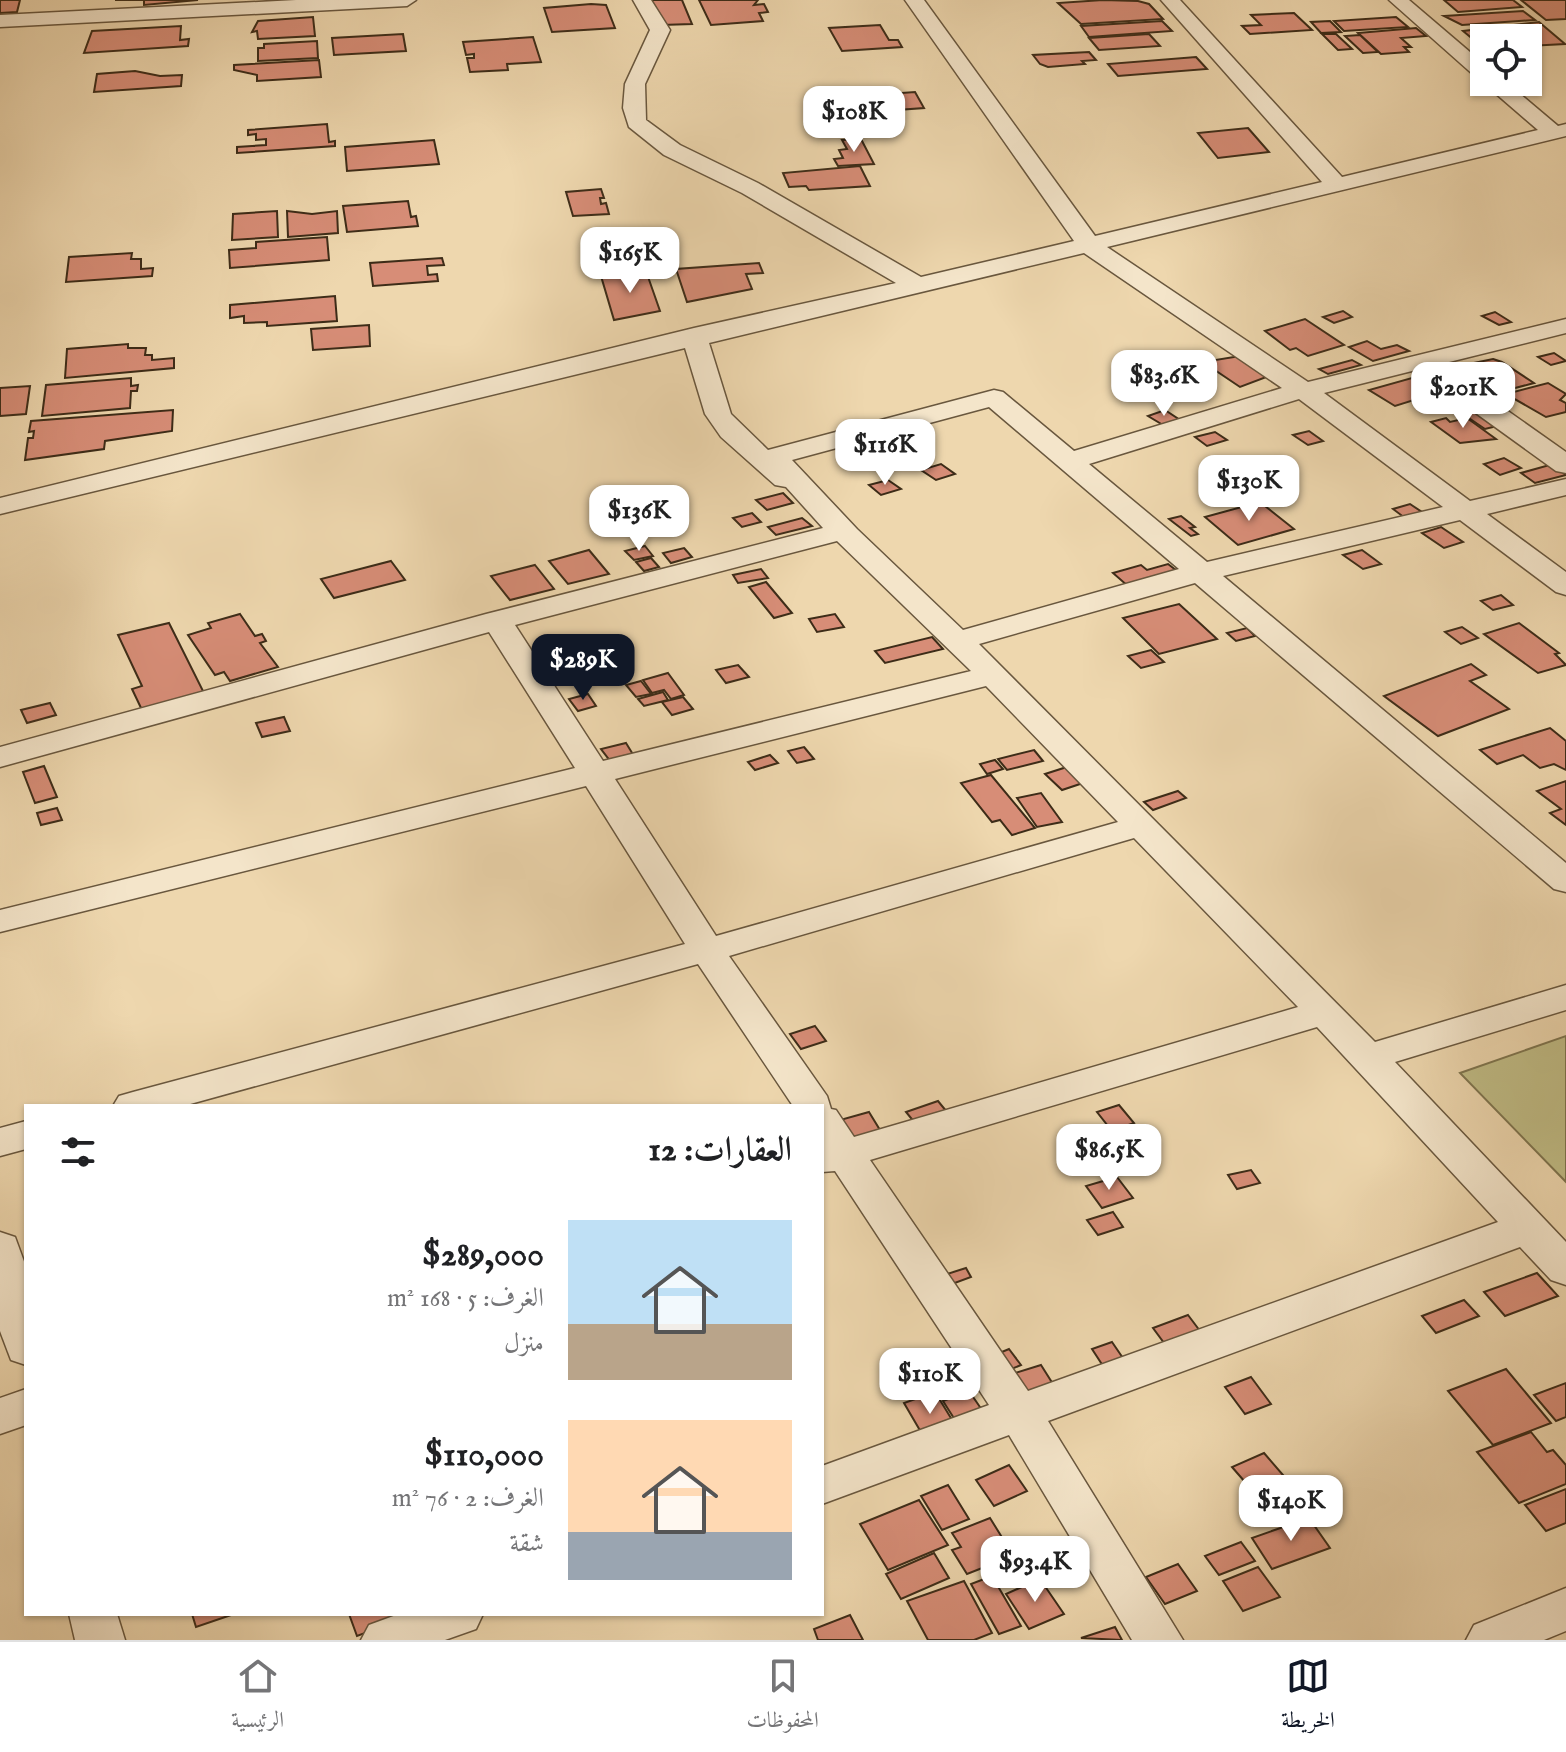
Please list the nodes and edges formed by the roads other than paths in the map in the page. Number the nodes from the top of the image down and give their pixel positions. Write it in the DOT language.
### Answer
graph roads {
  1 [pos="407,0"];
  2 [pos="642,0"];
  3 [pos="914,0"];
  4 [pos="1170,0"];
  5 [pos="1398,0"];
  6 [pos="0,21"];
  7 [pos="1470,62"];
  8 [pos="1510,96"];
  9 [pos="1556,138"];
  10 [pos="1337,185"];
  11 [pos="1090,246"];
  12 [pos="915,284"];
  13 [pos="1566,326"];
  14 [pos="694,336"];
  15 [pos="1420,361"];
  16 [pos="1303,390"];
  17 [pos="1070,461"];
  18 [pos="1566,465"];
  19 [pos="1566,487"];
  20 [pos="0,506"];
  21 [pos="1468,512"];
  22 [pos="844,531"];
  23 [pos="1203,572"];
  24 [pos="1566,586"];
  25 [pos="497,620"];
  26 [pos="957,641"];
  27 [pos="993,675"];
  28 [pos="0,757"];
  29 [pos="595,775"];
  30 [pos="1140,826"];
  31 [pos="1566,881"];
  32 [pos="0,921"];
  33 [pos="707,950"];
  34 [pos="1566,997"];
  35 [pos="1325,1012"];
  36 [pos="1368,1057"];
  37 [pos="140,1104"];
  38 [pos="812,1104"];
  39 [pos="24,1136"];
  40 [pos="0,1142"];
  41 [pos="830,1144"];
  42 [pos="1527,1228"];
  43 [pos="0,1248"];
  44 [pos="1566,1269"];
  45 [pos="24,1340"];
  46 [pos="24,1408"];
  47 [pos="1020,1415"];
  48 [pos="0,1416"];
  49 [pos="824,1484"];
  50 [pos="1566,1609"];
  51 [pos="94,1616"];
  52 [pos="453,1616"];
  53 [pos="100,1640"];
  54 [pos="386,1640"];
  55 [pos="1158,1640"];
  56 [pos="1491,1640"];
  1 -- 6 [label="street"];
  2 -- 12 [label="street"];
  3 -- 11 [label="street"];
  4 -- 10 [label="street"];
  5 -- 7 [label="street"];
  8 -- 9 [label="street"];
  9 -- 10 [label="street"];
  10 -- 11 [label="street"];
  11 -- 12 [label="street"];
  11 -- 16 [label="street"];
  12 -- 14 [label="street"];
  13 -- 15 [label="street"];
  14 -- 20 [label="street"];
  14 -- 22 [label="street"];
  15 -- 16 [label="street"];
  15 -- 18 [label="street"];
  16 -- 17 [label="street"];
  16 -- 21 [label="street"];
  17 -- 22 [label="street"];
  17 -- 23 [label="street"];
  19 -- 21 [label="street"];
  21 -- 23 [label="street"];
  21 -- 24 [label="street"];
  22 -- 25 [label="street"];
  22 -- 26 [label="street"];
  23 -- 26 [label="street"];
  23 -- 31 [label="street"];
  25 -- 28 [label="street"];
  25 -- 29 [label="street"];
  26 -- 27 [label="street"];
  27 -- 29 [label="street"];
  27 -- 30 [label="street"];
  29 -- 32 [label="street"];
  29 -- 33 [label="street"];
  30 -- 33 [label="street"];
  30 -- 35 [label="street"];
  33 -- 37 [label="street"];
  33 -- 38 [label="street"];
  34 -- 36 [label="street"];
  35 -- 36 [label="street"];
  35 -- 41 [label="street"];
  36 -- 42 [label="street"];
  39 -- 40 [label="street"];
  41 -- 47 [label="street"];
  42 -- 44 [label="street"];
  42 -- 47 [label="street"];
  43 -- 45 [label="street"];
  46 -- 48 [label="street"];
  47 -- 49 [label="street"];
  47 -- 55 [label="street"];
  50 -- 56 [label="street"];
  51 -- 53 [label="street"];
  52 -- 54 [label="street"];
}
